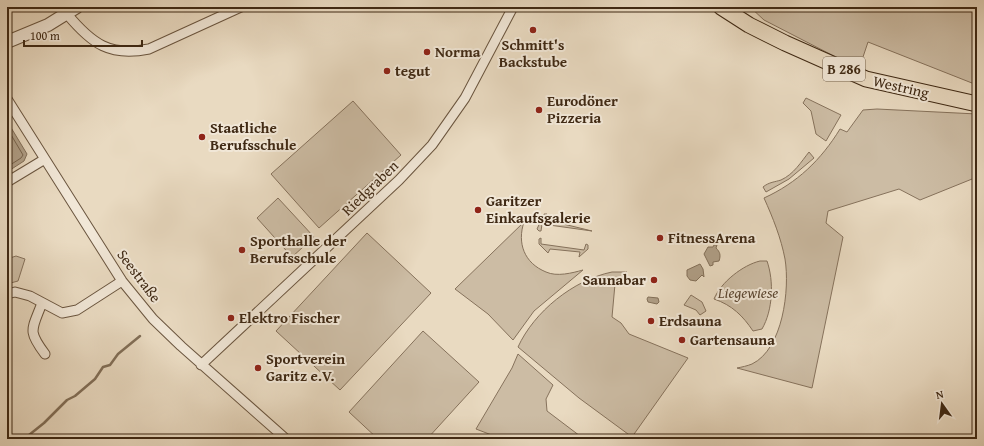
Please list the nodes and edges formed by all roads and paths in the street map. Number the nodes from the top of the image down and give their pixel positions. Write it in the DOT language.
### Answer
graph roads {
  1 [pos="241,7"];
  2 [pos="513,7"];
  3 [pos="721,7"];
  4 [pos="72,11"];
  5 [pos="7,42"];
  6 [pos="7,99"];
  7 [pos="977,104"];
  8 [pos="45,159"];
  9 [pos="7,182"];
  10 [pos="122,280"];
  11 [pos="7,294"];
  12 [pos="42,303"];
  13 [pos="45,354"];
  14 [pos="201,365"];
  15 [pos="286,439"];
  1 -- 4 [label="street"];
  2 -- 14 [label="street, Riedgraben"];
  3 -- 7 [label="main road, Westring / B 286"];
  4 -- 5 [label="street"];
  6 -- 8 [label="street, Seestraße"];
  8 -- 9 [label="street"];
  8 -- 10 [label="street, Seestraße"];
  10 -- 12 [label="street"];
  10 -- 14 [label="street, Seestraße"];
  11 -- 12 [label="street"];
  12 -- 13 [label="street"];
  14 -- 15 [label="street, Seestraße"];
}
